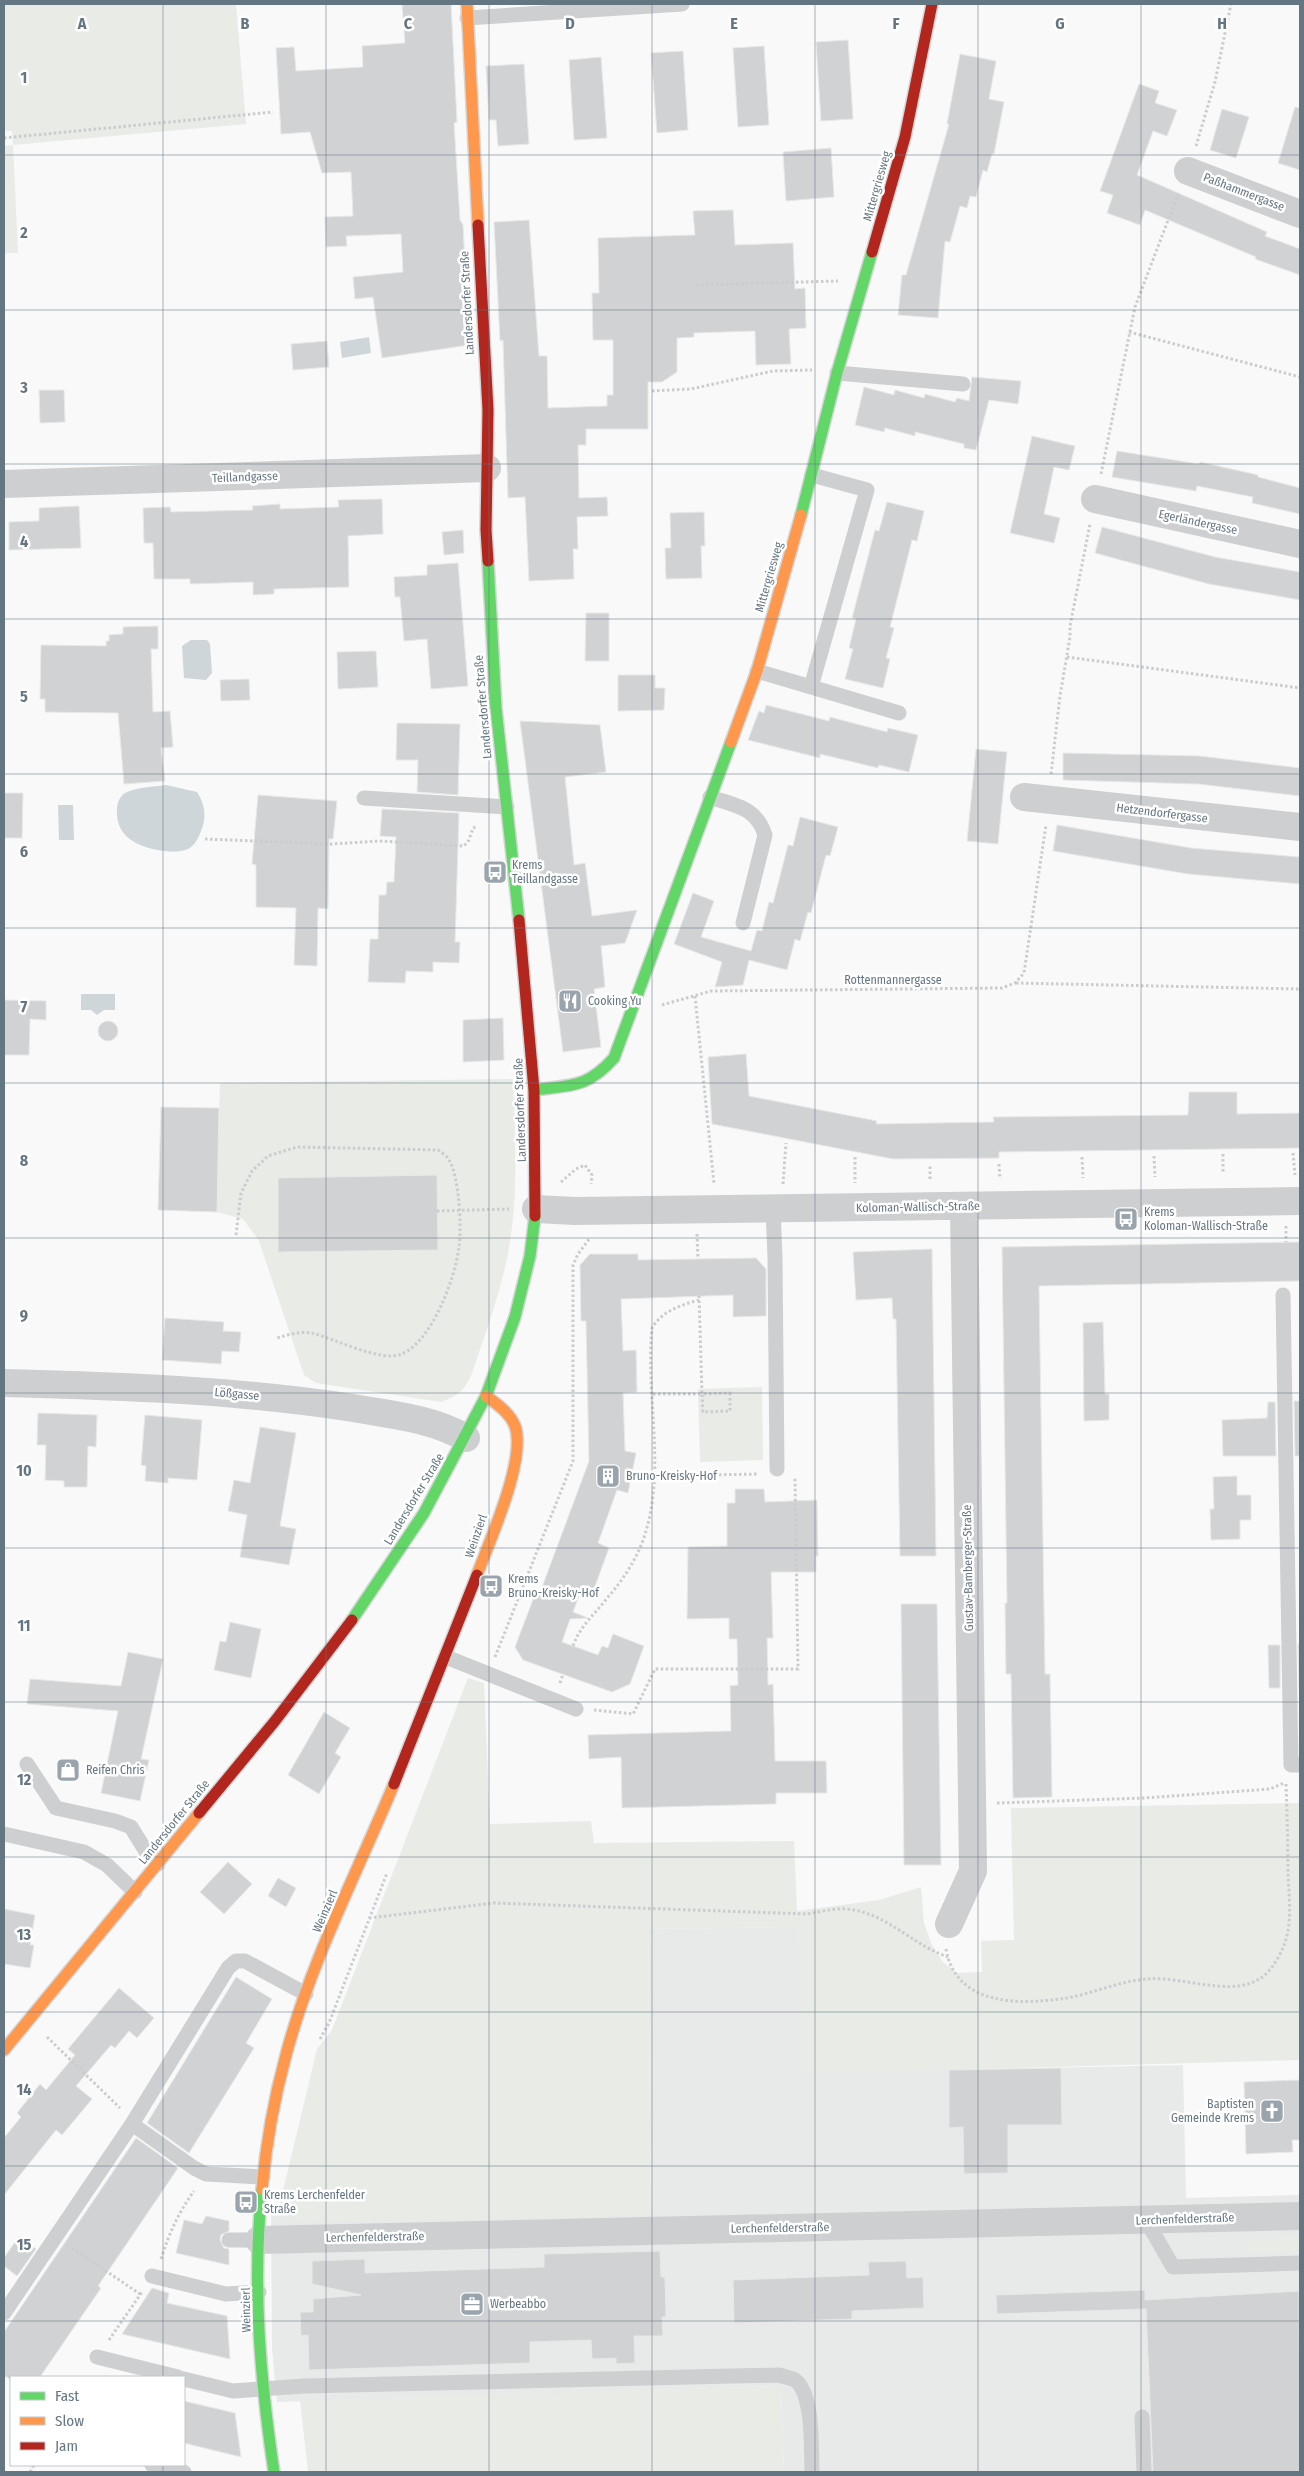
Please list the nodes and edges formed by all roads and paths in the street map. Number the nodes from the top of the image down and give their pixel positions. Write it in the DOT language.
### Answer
graph roads {
  1 [pos="682,4"];
  2 [pos="932,4"];
  3 [pos="1231,4"];
  4 [pos="467,11"];
  5 [pos="273,112"];
  6 [pos="4,138"];
  7 [pos="1197,144"];
  8 [pos="1188,171"];
  9 [pos="1300,214"];
  10 [pos="864,280"];
  11 [pos="696,284"];
  12 [pos="1128,332"];
  13 [pos="836,373"];
  14 [pos="1300,377"];
  15 [pos="963,384"];
  16 [pos="652,391"];
  17 [pos="487,468"];
  18 [pos="812,475"];
  19 [pos="4,484"];
  20 [pos="1095,499"];
  21 [pos="1300,544"];
  22 [pos="1067,656"];
  23 [pos="757,671"];
  24 [pos="811,687"];
  25 [pos="1300,688"];
  26 [pos="899,713"];
  27 [pos="710,797"];
  28 [pos="1024,797"];
  29 [pos="364,798"];
  30 [pos="507,807"];
  31 [pos="482,825"];
  32 [pos="1300,827"];
  33 [pos="204,839"];
  34 [pos="1043,849"];
  35 [pos="743,922"];
  36 [pos="1015,983"];
  37 [pos="1300,988"];
  38 [pos="695,996"];
  39 [pos="632,1007"];
  40 [pos="534,1090"];
  41 [pos="786,1143"];
  42 [pos="1293,1153"];
  43 [pos="1223,1154"];
  44 [pos="1154,1156"];
  45 [pos="855,1157"];
  46 [pos="1082,1157"];
  47 [pos="1224,1174"];
  48 [pos="1155,1177"];
  49 [pos="1083,1182"];
  50 [pos="855,1184"];
  51 [pos="557,1186"];
  52 [pos="714,1186"];
  53 [pos="1298,1189"];
  54 [pos="591,1190"];
  55 [pos="777,1197"];
  56 [pos="964,1206"];
  57 [pos="497,1209"];
  58 [pos="536,1209"];
  59 [pos="458,1210"];
  60 [pos="437,1211"];
  61 [pos="697,1232"];
  62 [pos="594,1233"];
  63 [pos="236,1235"];
  64 [pos="698,1259"];
  65 [pos="1283,1294"];
  66 [pos="277,1338"];
  67 [pos="4,1383"];
  68 [pos="652,1394"];
  69 [pos="702,1394"];
  70 [pos="486,1396"];
  71 [pos="466,1438"];
  72 [pos="772,1471"];
  73 [pos="795,1473"];
  74 [pos="654,1476"];
  75 [pos="573,1646"];
  76 [pos="446,1657"];
  77 [pos="488,1674"];
  78 [pos="576,1708"];
  79 [pos="27,1764"];
  80 [pos="1296,1765"];
  81 [pos="1286,1782"];
  82 [pos="989,1803"];
  83 [pos="4,1834"];
  84 [pos="158,1864"];
  85 [pos="390,1864"];
  86 [pos="135,1892"];
  87 [pos="369,1918"];
  88 [pos="949,1924"];
  89 [pos="948,1957"];
  90 [pos="306,1994"];
  91 [pos="29,2020"];
  92 [pos="318,2042"];
  93 [pos="4,2050"];
  94 [pos="132,2124"];
  95 [pos="263,2177"];
  96 [pos="1300,2216"];
  97 [pos="1146,2220"];
  98 [pos="55,2236"];
  99 [pos="229,2240"];
  100 [pos="259,2240"];
  101 [pos="1300,2263"];
  102 [pos="152,2276"];
  103 [pos="259,2292"];
  104 [pos="140,2294"];
  105 [pos="4,2313"];
  106 [pos="97,2357"];
  107 [pos="174,2376"];
  108 [pos="185,2379"];
  109 [pos="264,2389"];
  110 [pos="1142,2417"];
  111 [pos="157,2466"];
  112 [pos="184,2472"];
  113 [pos="274,2472"];
  114 [pos="812,2472"];
  115 [pos="1144,2472"];
  1 -- 4 [label="lane"];
  2 -- 10 [label="street, Mittergriesweg"];
  3 -- 7 [label="path"];
  4 -- 17 [label="street, Landersdorfer Straße"];
  5 -- 6 [label="path"];
  8 -- 9 [label="street, Paßhammergasse"];
  10 -- 11 [label="path"];
  10 -- 13 [label="street, Mittergriesweg"];
  12 -- 14 [label="path"];
  13 -- 15 [label="lane"];
  13 -- 16 [label="path"];
  13 -- 18 [label="street, Mittergriesweg"];
  17 -- 19 [label="street, Teillandgasse"];
  17 -- 30 [label="street, Landersdorfer Straße"];
  18 -- 23 [label="street, Mittergriesweg"];
  18 -- 24 [label="lane"];
  20 -- 21 [label="street, Egerländergasse"];
  22 -- 25 [label="path"];
  23 -- 24 [label="lane"];
  23 -- 27 [label="street, Mittergriesweg"];
  24 -- 26 [label="lane"];
  27 -- 35 [label="lane"];
  27 -- 39 [label="street, Mittergriesweg"];
  28 -- 32 [label="street, Hetzendorfergasse"];
  29 -- 30 [label="lane"];
  30 -- 40 [label="street, Landersdorfer Straße"];
  31 -- 33 [label="path"];
  34 -- 36 [label="path"];
  36 -- 37 [label="path, Rottenmannergasse"];
  36 -- 38 [label="path, Rottenmannergasse"];
  38 -- 39 [label="path, Rottenmannergasse"];
  38 -- 52 [label="path"];
  39 -- 40 [label="street, Mittergriesweg"];
  40 -- 58 [label="street, Landersdorfer Straße"];
  41 -- 55 [label="path"];
  42 -- 53 [label="path"];
  43 -- 47 [label="path"];
  44 -- 48 [label="path"];
  45 -- 50 [label="path"];
  46 -- 49 [label="path"];
  51 -- 54 [label="path"];
  53 -- 56 [label="street, Koloman-Wallisch-Straße"];
  55 -- 56 [label="street, Koloman-Wallisch-Straße"];
  55 -- 58 [label="street, Koloman-Wallisch-Straße"];
  55 -- 72 [label="lane"];
  56 -- 88 [label="street, Gustav-Bamberger-Straße"];
  57 -- 59 [label="path"];
  58 -- 70 [label="street, Landersdorfer Straße"];
  59 -- 60 [label="path"];
  59 -- 63 [label="path"];
  59 -- 66 [label="path"];
  61 -- 64 [label="path"];
  62 -- 77 [label="path"];
  65 -- 80 [label="lane"];
  67 -- 71 [label="street, Lößgasse"];
  68 -- 69 [label="path"];
  68 -- 69 [label="path"];
  68 -- 74 [label="path"];
  69 -- 69 [label="path"];
  70 -- 71 [label="street, Landersdorfer Straße"];
  70 -- 76 [label="street, Weinzierl"];
  71 -- 84 [label="street, Landersdorfer Straße"];
  72 -- 74 [label="path"];
  73 -- 78 [label="path"];
  74 -- 75 [label="path"];
  76 -- 77 [label="lane"];
  76 -- 90 [label="street, Weinzierl"];
  77 -- 78 [label="lane"];
  79 -- 84 [label="lane"];
  80 -- 81 [label="path"];
  81 -- 82 [label="path"];
  81 -- 89 [label="path"];
  83 -- 86 [label="lane"];
  84 -- 86 [label="street, Landersdorfer Straße"];
  85 -- 87 [label="path"];
  86 -- 91 [label="street, Landersdorfer Straße"];
  87 -- 89 [label="path"];
  87 -- 92 [label="path"];
  88 -- 89 [label="path"];
  90 -- 94 [label="lane"];
  90 -- 95 [label="street, Weinzierl"];
  91 -- 93 [label="street, Landersdorfer Straße"];
  91 -- 94 [label="path"];
  94 -- 95 [label="lane"];
  94 -- 98 [label="lane"];
  95 -- 100 [label="street, Weinzierl"];
  96 -- 97 [label="street, Lerchenfelderstraße"];
  97 -- 100 [label="street, Lerchenfelderstraße"];
  97 -- 101 [label="lane"];
  98 -- 104 [label="path"];
  98 -- 105 [label="lane"];
  99 -- 100 [label="lane"];
  100 -- 103 [label="street, Weinzierl"];
  102 -- 103 [label="lane"];
  103 -- 109 [label="street, Weinzierl"];
  106 -- 107 [label="lane"];
  108 -- 109 [label="lane"];
  109 -- 113 [label="street, Weinzierl"];
  109 -- 114 [label="lane"];
  110 -- 115 [label="lane"];
  111 -- 112 [label="lane"];
}
